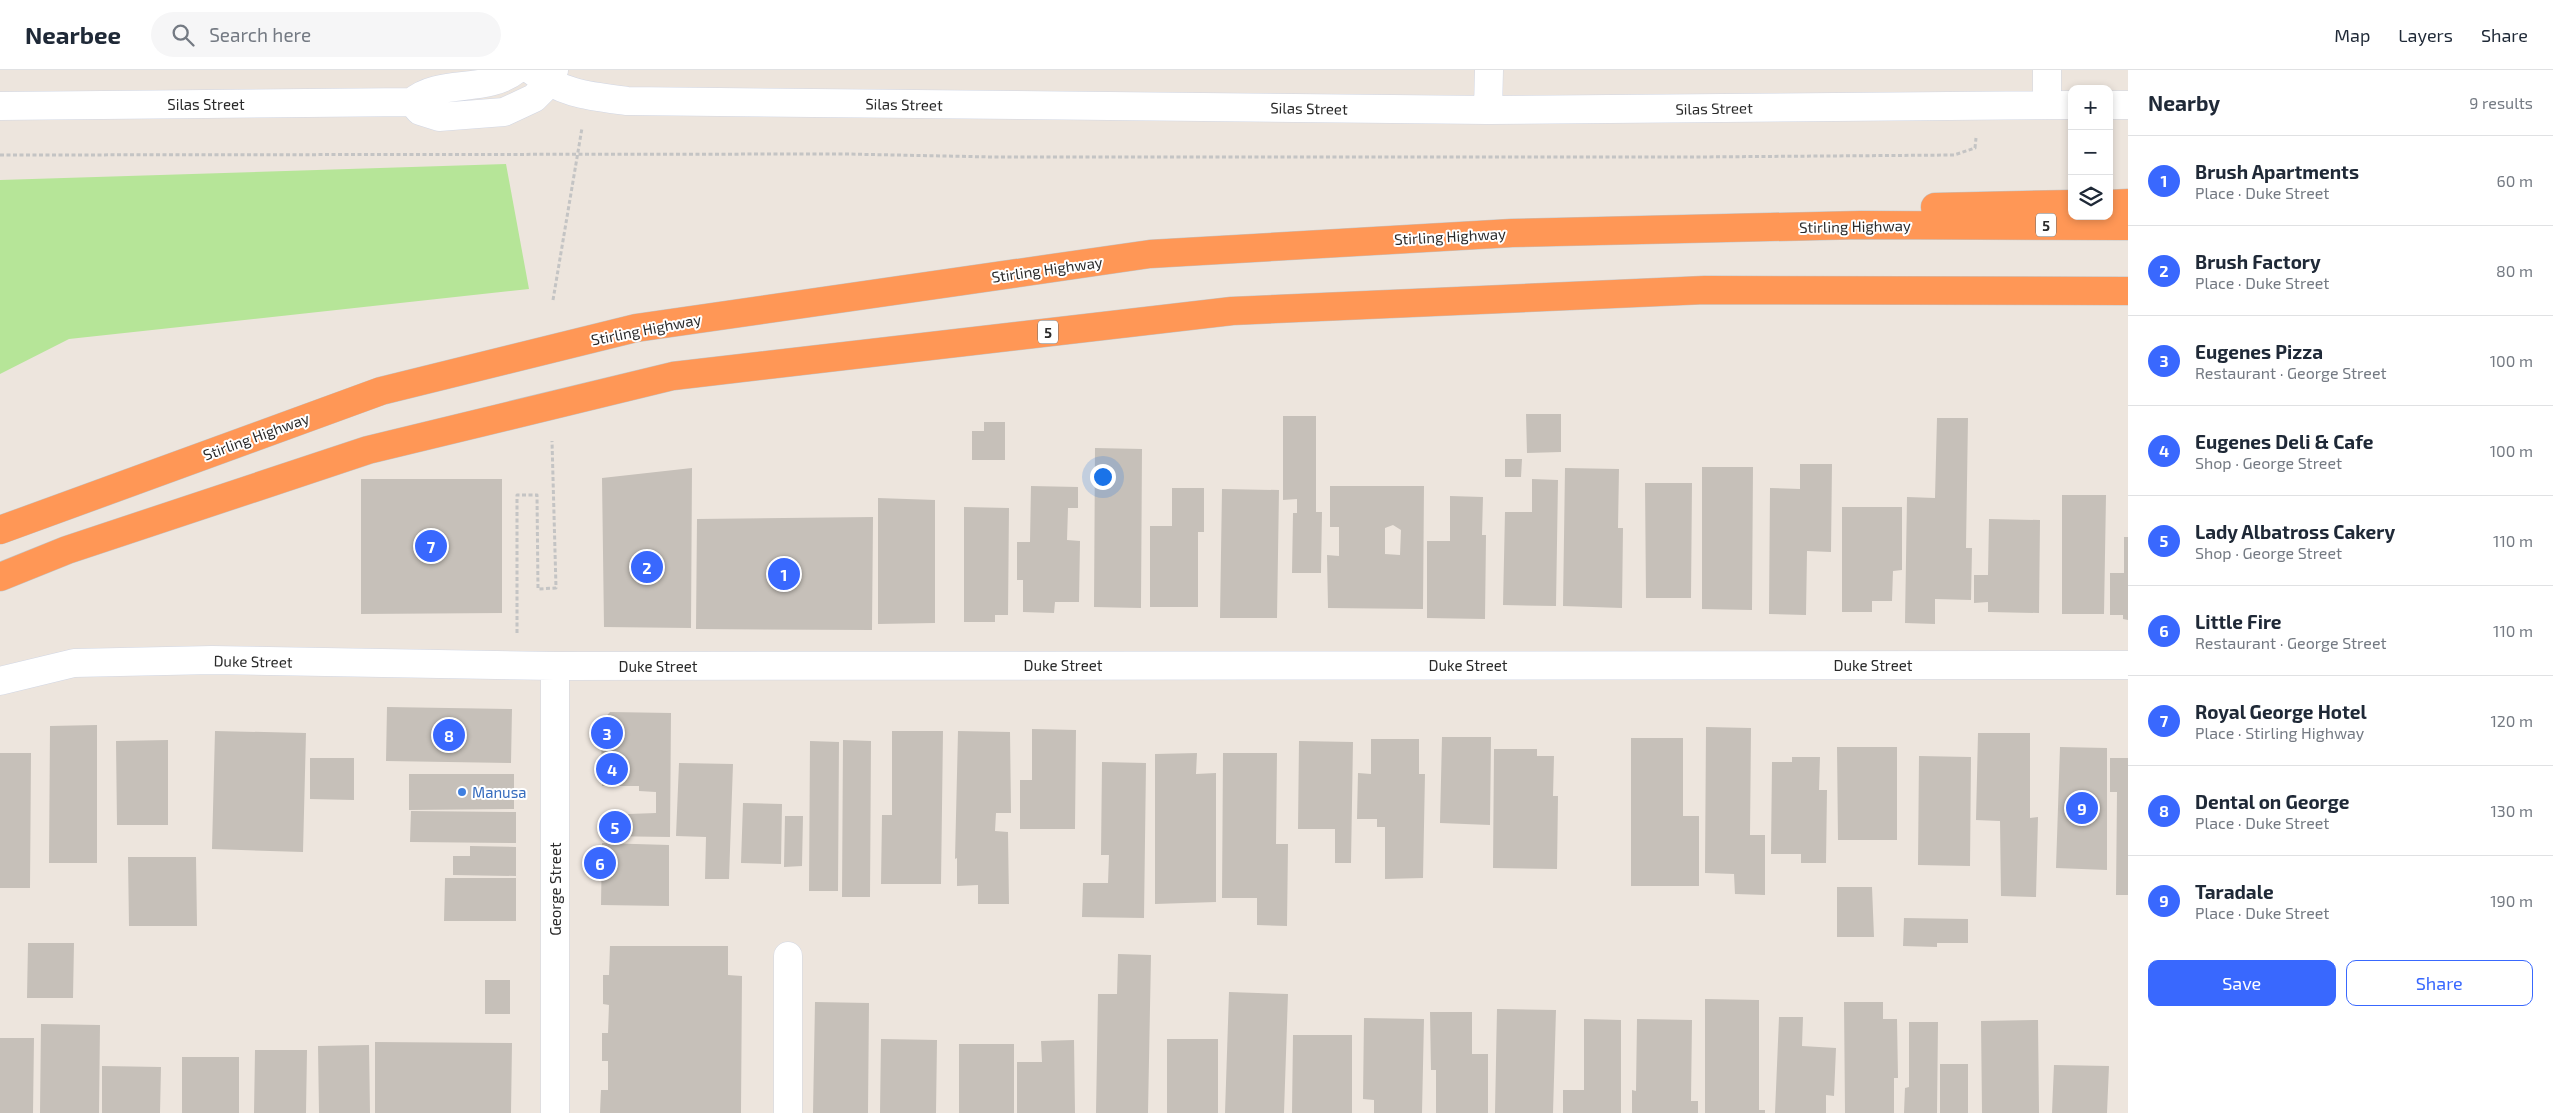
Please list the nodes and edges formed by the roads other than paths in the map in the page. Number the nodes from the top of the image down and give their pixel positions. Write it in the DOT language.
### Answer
graph roads {
  1 [pos="516,70"];
  2 [pos="1489,70"];
  3 [pos="2047,70"];
  4 [pos="545,74"];
  5 [pos="412,102"];
  6 [pos="2060,104"];
  7 [pos="2113,105"];
  8 [pos="2128,105"];
  9 [pos="0,106"];
  10 [pos="1488,110"];
  11 [pos="2128,203"];
  12 [pos="2068,204"];
  13 [pos="2113,204"];
  14 [pos="1861,225"];
  15 [pos="2128,226"];
  16 [pos="2128,292"];
  17 [pos="0,530"];
  18 [pos="0,578"];
  19 [pos="2128,665"];
  20 [pos="555,666"];
  21 [pos="0,681"];
  22 [pos="788,956"];
  23 [pos="555,1113"];
  24 [pos="788,1113"];
  1 -- 5 [label="street, Silas Street"];
  2 -- 10 [label="street"];
  3 -- 6 [label="street"];
  4 -- 5 [label="street, Silas Street"];
  4 -- 10 [label="street, Silas Street"];
  5 -- 9 [label="street, Silas Street"];
  6 -- 10 [label="street, Silas Street"];
  7 -- 8 [label="street"];
  11 -- 13 [label="highway"];
  12 -- 14 [label="highway"];
  14 -- 15 [label="highway, Stirling Highway / 5"];
  14 -- 17 [label="highway, Stirling Highway / 5"];
  16 -- 18 [label="highway, 5"];
  19 -- 20 [label="street, Duke Street"];
  20 -- 21 [label="street, Duke Street"];
  20 -- 23 [label="street, George Street"];
  22 -- 24 [label="street"];
}
